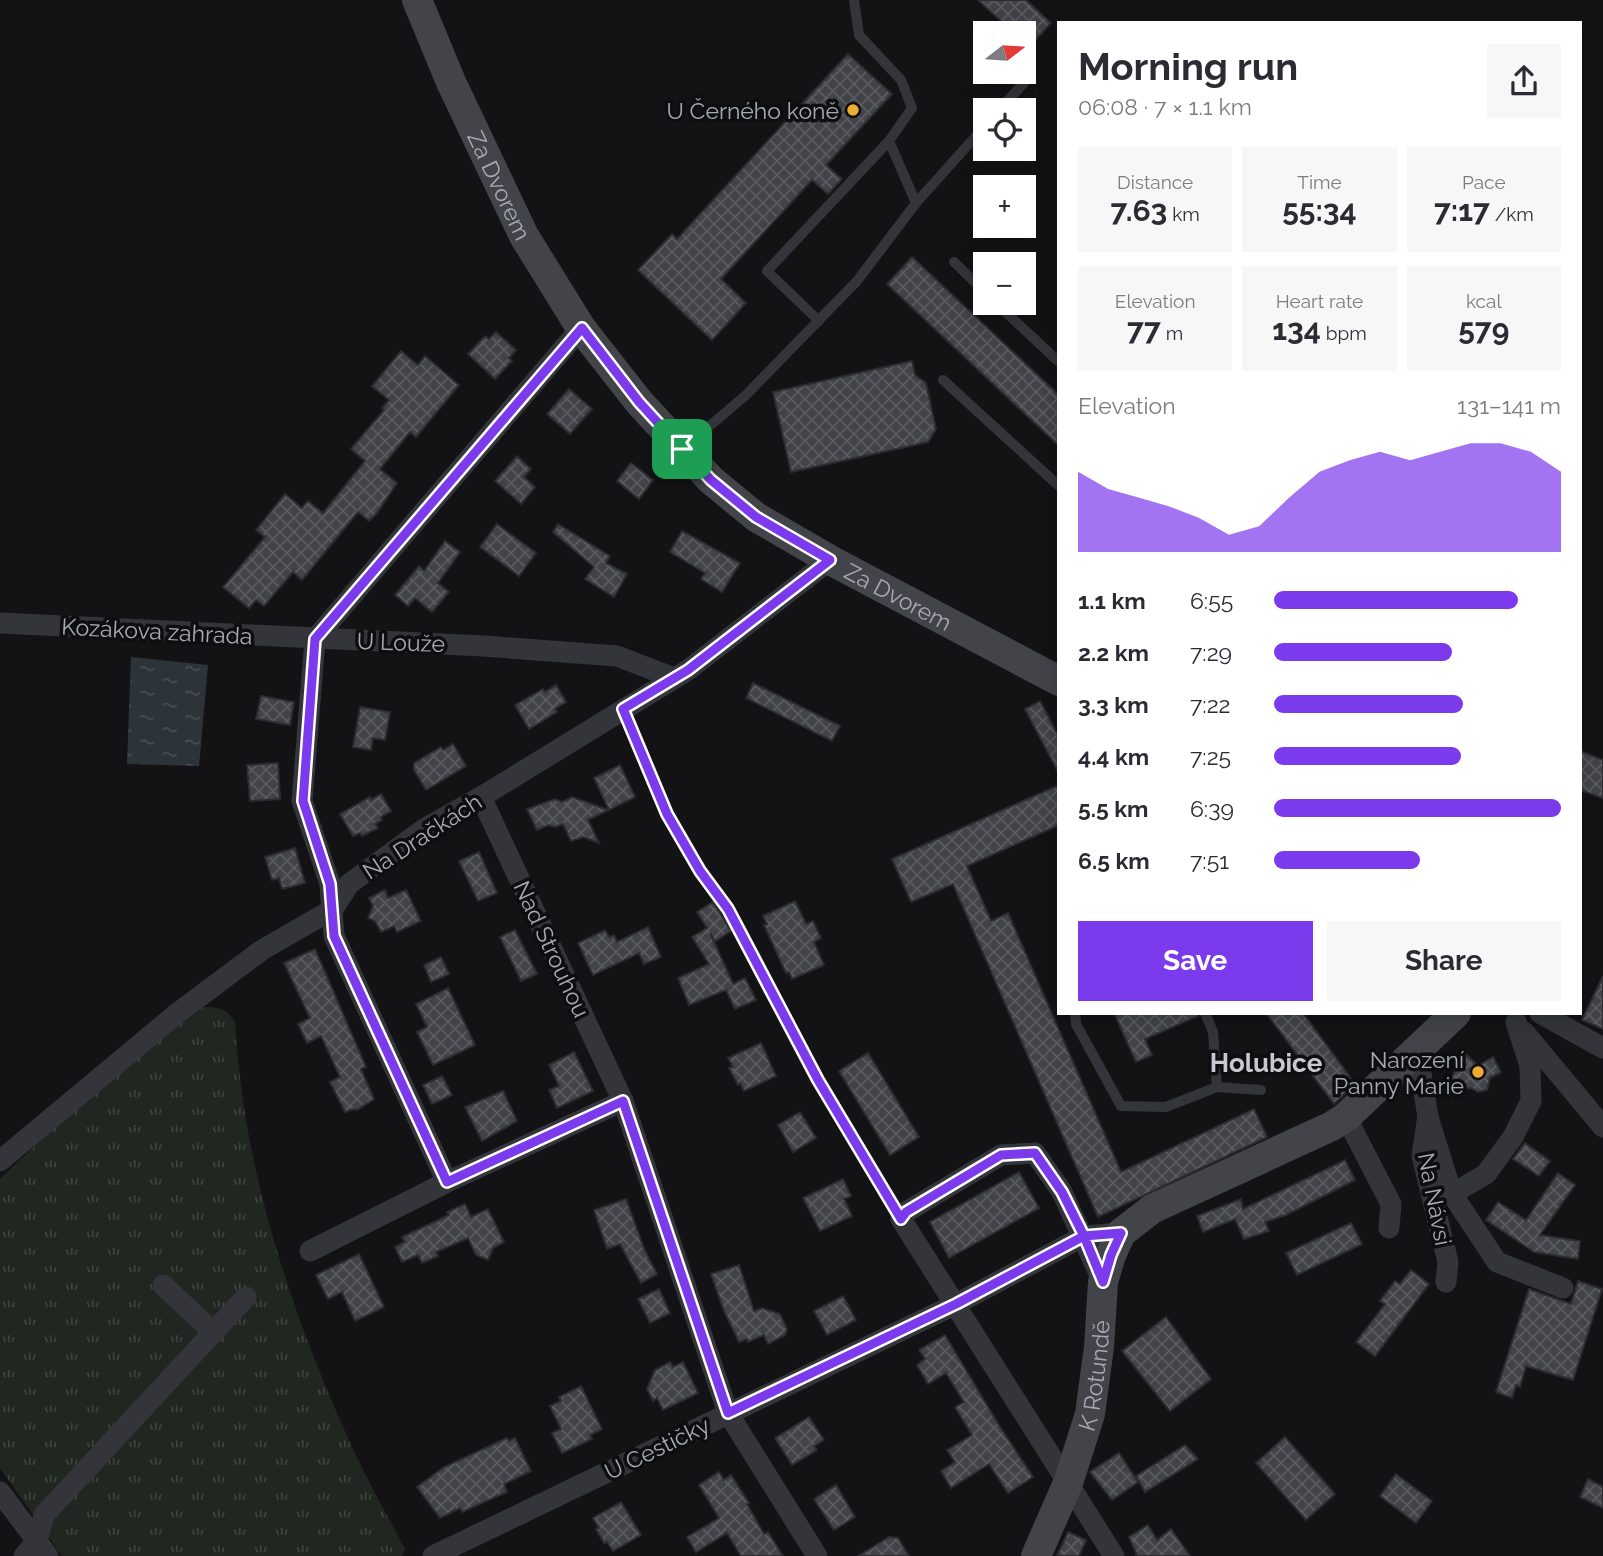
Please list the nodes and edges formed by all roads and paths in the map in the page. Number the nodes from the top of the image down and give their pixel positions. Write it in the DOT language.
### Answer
graph roads {
  1 [pos="416,0"];
  2 [pos="854,0"];
  3 [pos="1023,84"];
  4 [pos="1010,98"];
  5 [pos="973,139"];
  6 [pos="889,141"];
  7 [pos="916,203"];
  8 [pos="954,262"];
  9 [pos="973,280"];
  10 [pos="1009,315"];
  11 [pos="819,321"];
  12 [pos="582,328"];
  13 [pos="1057,360"];
  14 [pos="943,380"];
  15 [pos="682,449"];
  16 [pos="1057,484"];
  17 [pos="830,560"];
  18 [pos="0,623"];
  19 [pos="315,639"];
  20 [pos="674,678"];
  21 [pos="1057,680"];
  22 [pos="623,709"];
  23 [pos="481,797"];
  24 [pos="334,909"];
  25 [pos="1075,1015"];
  26 [pos="1206,1015"];
  27 [pos="1454,1015"];
  28 [pos="1544,1015"];
  29 [pos="1511,1018"];
  30 [pos="1603,1048"];
  31 [pos="1417,1049"];
  32 [pos="1217,1087"];
  33 [pos="1261,1090"];
  34 [pos="623,1101"];
  35 [pos="1427,1116"];
  36 [pos="1346,1117"];
  37 [pos="1598,1121"];
  38 [pos="0,1161"];
  39 [pos="447,1182"];
  40 [pos="1452,1194"];
  41 [pos="901,1219"];
  42 [pos="1389,1228"];
  43 [pos="1121,1233"];
  44 [pos="1084,1236"];
  45 [pos="310,1251"];
  46 [pos="1103,1282"];
  47 [pos="1446,1282"];
  48 [pos="163,1285"];
  49 [pos="1563,1288"];
  50 [pos="246,1297"];
  51 [pos="956,1304"];
  52 [pos="214,1333"];
  53 [pos="728,1413"];
  54 [pos="1068,1483"];
  55 [pos="0,1492"];
  56 [pos="36,1551"];
  57 [pos="433,1556"];
  58 [pos="817,1556"];
  59 [pos="1036,1556"];
  60 [pos="1114,1556"];
  1 -- 12 [label="street, Za Dvorem"];
  2 -- 6 [label="lane"];
  3 -- 4 [label="lane"];
  5 -- 7 [label="lane"];
  6 -- 7 [label="lane"];
  6 -- 11 [label="lane"];
  7 -- 11 [label="lane"];
  8 -- 9 [label="lane"];
  10 -- 13 [label="lane"];
  11 -- 15 [label="lane"];
  12 -- 15 [label="street, Za Dvorem"];
  12 -- 19 [label="street"];
  14 -- 16 [label="lane"];
  15 -- 17 [label="street, Za Dvorem"];
  17 -- 20 [label="street, Na Dračkách"];
  17 -- 21 [label="street, Za Dvorem"];
  18 -- 19 [label="street, Kozákova zahrada"];
  19 -- 20 [label="street, U Louže"];
  19 -- 24 [label="street"];
  20 -- 22 [label="street, Na Dračkách"];
  22 -- 23 [label="street, Na Dračkách"];
  22 -- 41 [label="lane"];
  23 -- 24 [label="street, Na Dračkách"];
  23 -- 34 [label="street, Nad Strouhou"];
  24 -- 38 [label="street, Na Dračkách"];
  24 -- 39 [label="street"];
  25 -- 32 [label="lane"];
  26 -- 32 [label="lane"];
  27 -- 31 [label="street"];
  28 -- 30 [label="street"];
  29 -- 37 [label="street, Na Návsi"];
  29 -- 40 [label="street, Na Návsi"];
  31 -- 35 [label="street, Na Návsi"];
  31 -- 36 [label="street"];
  32 -- 33 [label="lane"];
  34 -- 39 [label="street"];
  34 -- 53 [label="street, Nad Strouhou"];
  35 -- 40 [label="street, Na Návsi"];
  35 -- 47 [label="street, Na Návsi"];
  36 -- 42 [label="street, Na Návsi"];
  36 -- 43 [label="street"];
  39 -- 45 [label="street"];
  40 -- 49 [label="street, Na Návsi"];
  41 -- 44 [label="street"];
  41 -- 51 [label="street"];
  43 -- 44 [label="street"];
  43 -- 46 [label="street, K Rotundě"];
  44 -- 46 [label="street"];
  44 -- 51 [label="street, U Cestičky"];
  46 -- 54 [label="street, K Rotundě"];
  48 -- 52 [label="street"];
  50 -- 52 [label="street"];
  51 -- 53 [label="street, U Cestičky"];
  51 -- 54 [label="street"];
  52 -- 56 [label="street"];
  53 -- 57 [label="street, U Cestičky"];
  53 -- 58 [label="street, Nad Strouhou"];
  54 -- 59 [label="street, K Rotundě"];
  54 -- 60 [label="street"];
  55 -- 56 [label="street"];
}
